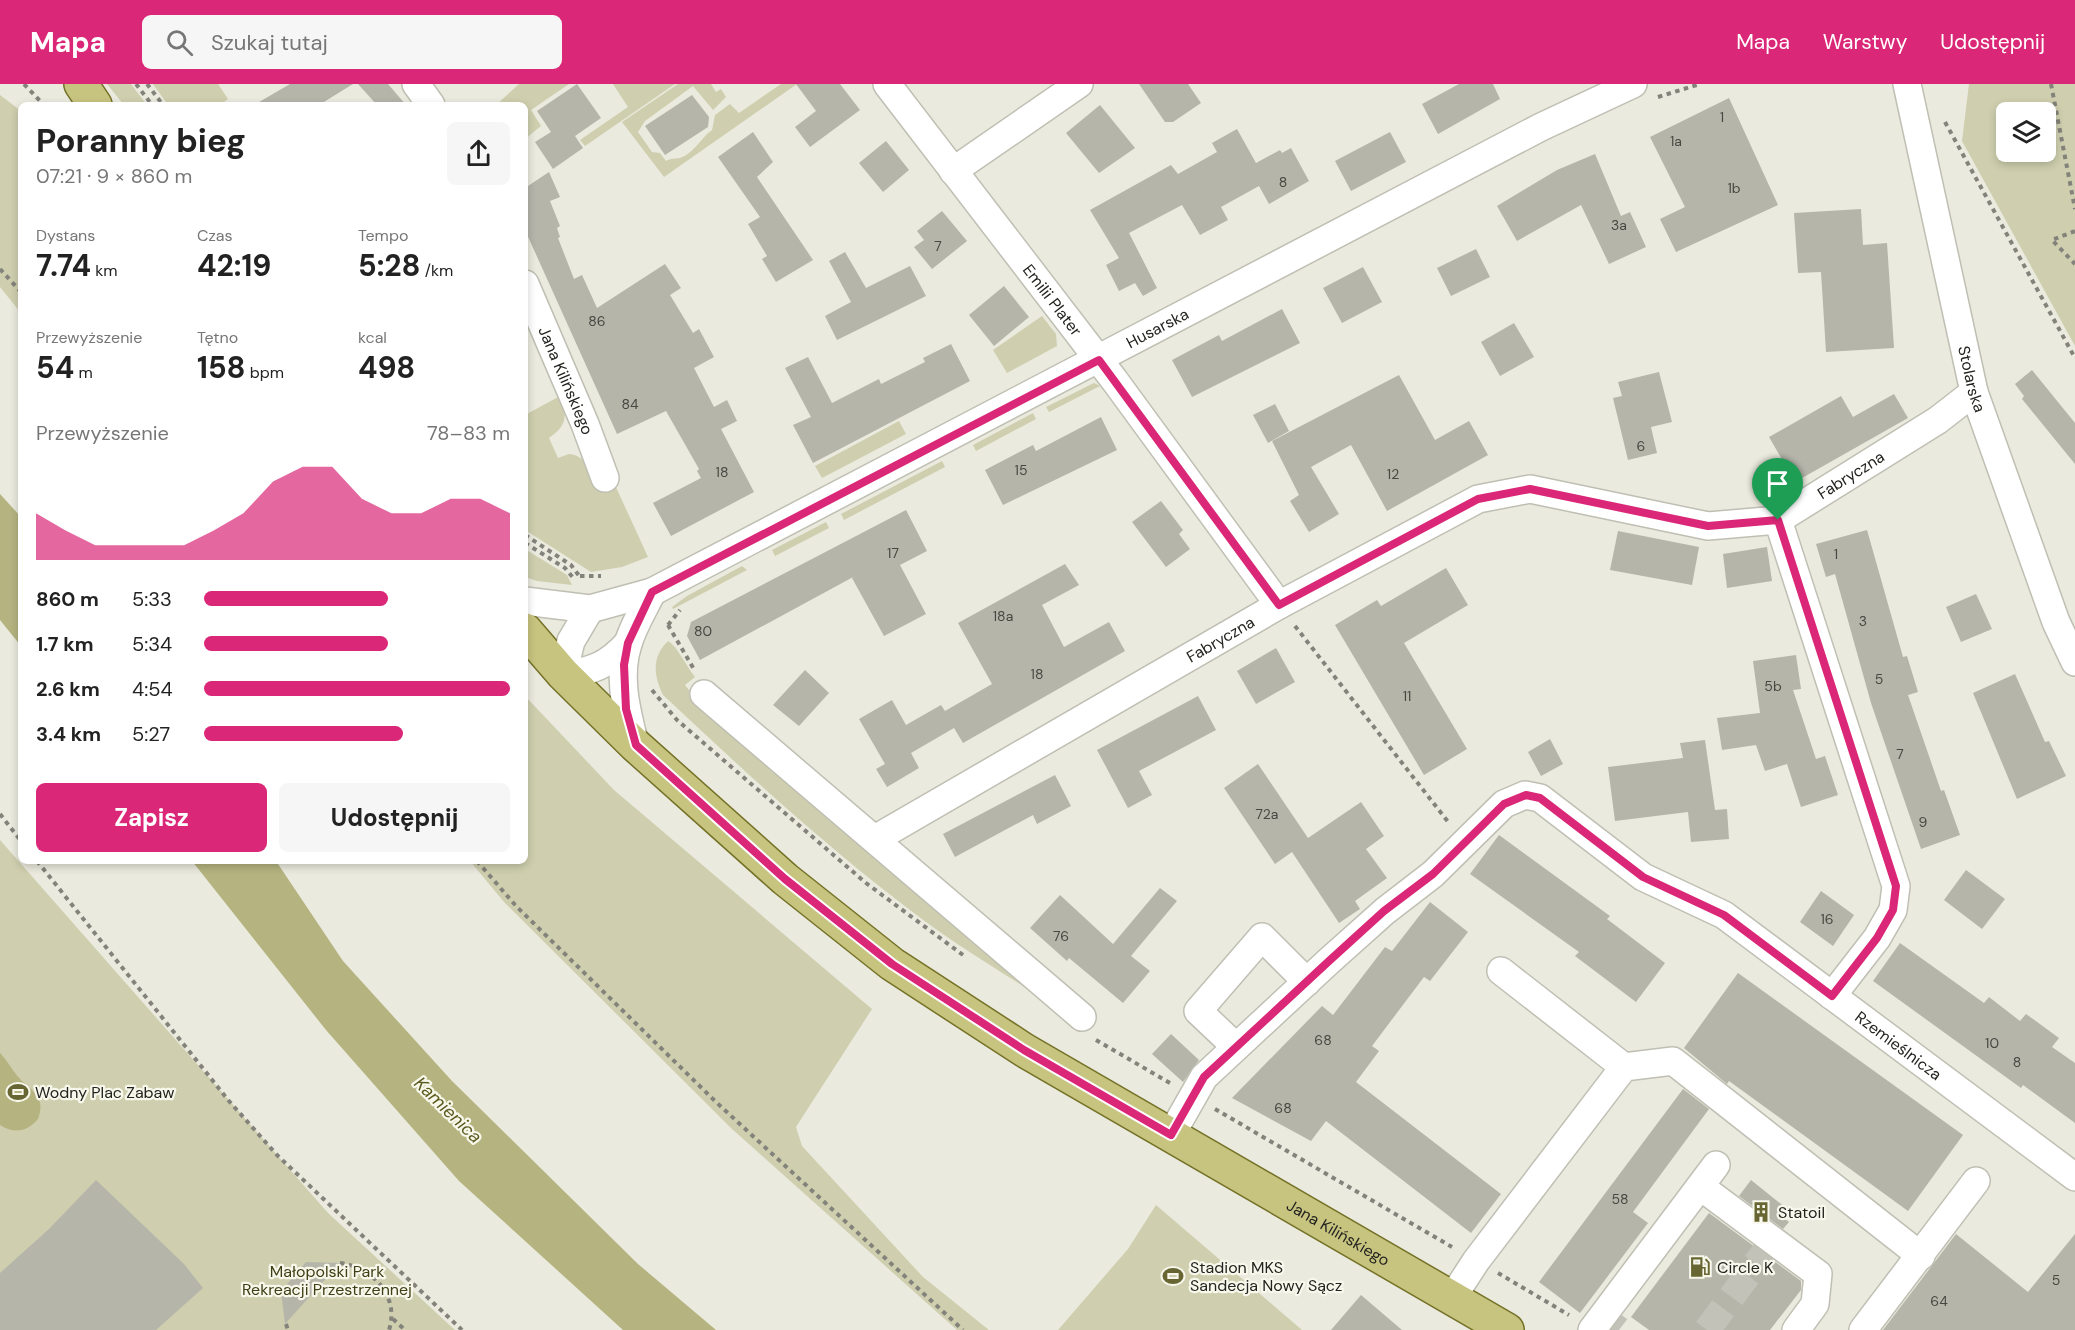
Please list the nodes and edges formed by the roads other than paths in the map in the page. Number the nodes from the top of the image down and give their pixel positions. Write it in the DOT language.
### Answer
graph roads {
  1 [pos="416,84"];
  2 [pos="887,84"];
  3 [pos="1079,84"];
  4 [pos="1633,84"];
  5 [pos="1907,84"];
  6 [pos="429,102"];
  7 [pos="953,171"];
  8 [pos="528,291"];
  9 [pos="1099,360"];
  10 [pos="1974,392"];
  11 [pos="605,478"];
  12 [pos="1778,520"];
  13 [pos="652,592"];
  14 [pos="586,598"];
  15 [pos="528,601"];
  16 [pos="1279,605"];
  17 [pos="528,633"];
  18 [pos="628,643"];
  19 [pos="2075,662"];
  20 [pos="563,674"];
  21 [pos="704,694"];
  22 [pos="636,745"];
  23 [pos="875,839"];
  24 [pos="1500,971"];
  25 [pos="1307,982"];
  26 [pos="1832,996"];
  27 [pos="1082,1017"];
  28 [pos="1236,1047"];
  29 [pos="1624,1067"];
  30 [pos="1171,1135"];
  31 [pos="1716,1164"];
  32 [pos="2075,1177"];
  33 [pos="1976,1182"];
  34 [pos="1701,1187"];
  35 [pos="1921,1256"];
  36 [pos="1452,1298"];
  37 [pos="1592,1329"];
  38 [pos="1507,1330"];
  39 [pos="1796,1330"];
  40 [pos="1863,1330"];
  1 -- 6 [label="street"];
  2 -- 7 [label="street, Emilii Plater"];
  3 -- 7 [label="street"];
  4 -- 9 [label="street, Husarska"];
  5 -- 10 [label="street, Stolarska"];
  7 -- 9 [label="street, Emilii Plater"];
  8 -- 11 [label="street, Jana Kilińskiego"];
  9 -- 13 [label="street, Husarska"];
  9 -- 16 [label="street, Emilii Plater"];
  10 -- 12 [label="street, Fabryczna"];
  10 -- 19 [label="street, Stolarska"];
  12 -- 16 [label="street, Fabryczna"];
  12 -- 26 [label="street"];
  13 -- 14 [label="street, Husarska"];
  13 -- 18 [label="street"];
  14 -- 15 [label="street, Husarska"];
  14 -- 20 [label="street"];
  16 -- 23 [label="street, Fabryczna"];
  17 -- 20 [label="main road, Jana Kilińskiego"];
  18 -- 20 [label="street"];
  18 -- 22 [label="street"];
  20 -- 22 [label="main road, Jana Kilińskiego"];
  21 -- 23 [label="street"];
  22 -- 30 [label="main road, Jana Kilińskiego"];
  23 -- 27 [label="street"];
  24 -- 29 [label="street"];
  25 -- 26 [label="street, Rzemieślnicza"];
  25 -- 28 [label="street"];
  25 -- 28 [label="street"];
  26 -- 32 [label="street, Rzemieślnicza"];
  28 -- 30 [label="street"];
  29 -- 35 [label="street"];
  29 -- 36 [label="street"];
  30 -- 36 [label="main road, Jana Kilińskiego"];
  31 -- 34 [label="street"];
  33 -- 35 [label="street"];
  34 -- 37 [label="street"];
  34 -- 39 [label="street"];
  35 -- 40 [label="street"];
  36 -- 38 [label="main road, Jana Kilińskiego"];
}
